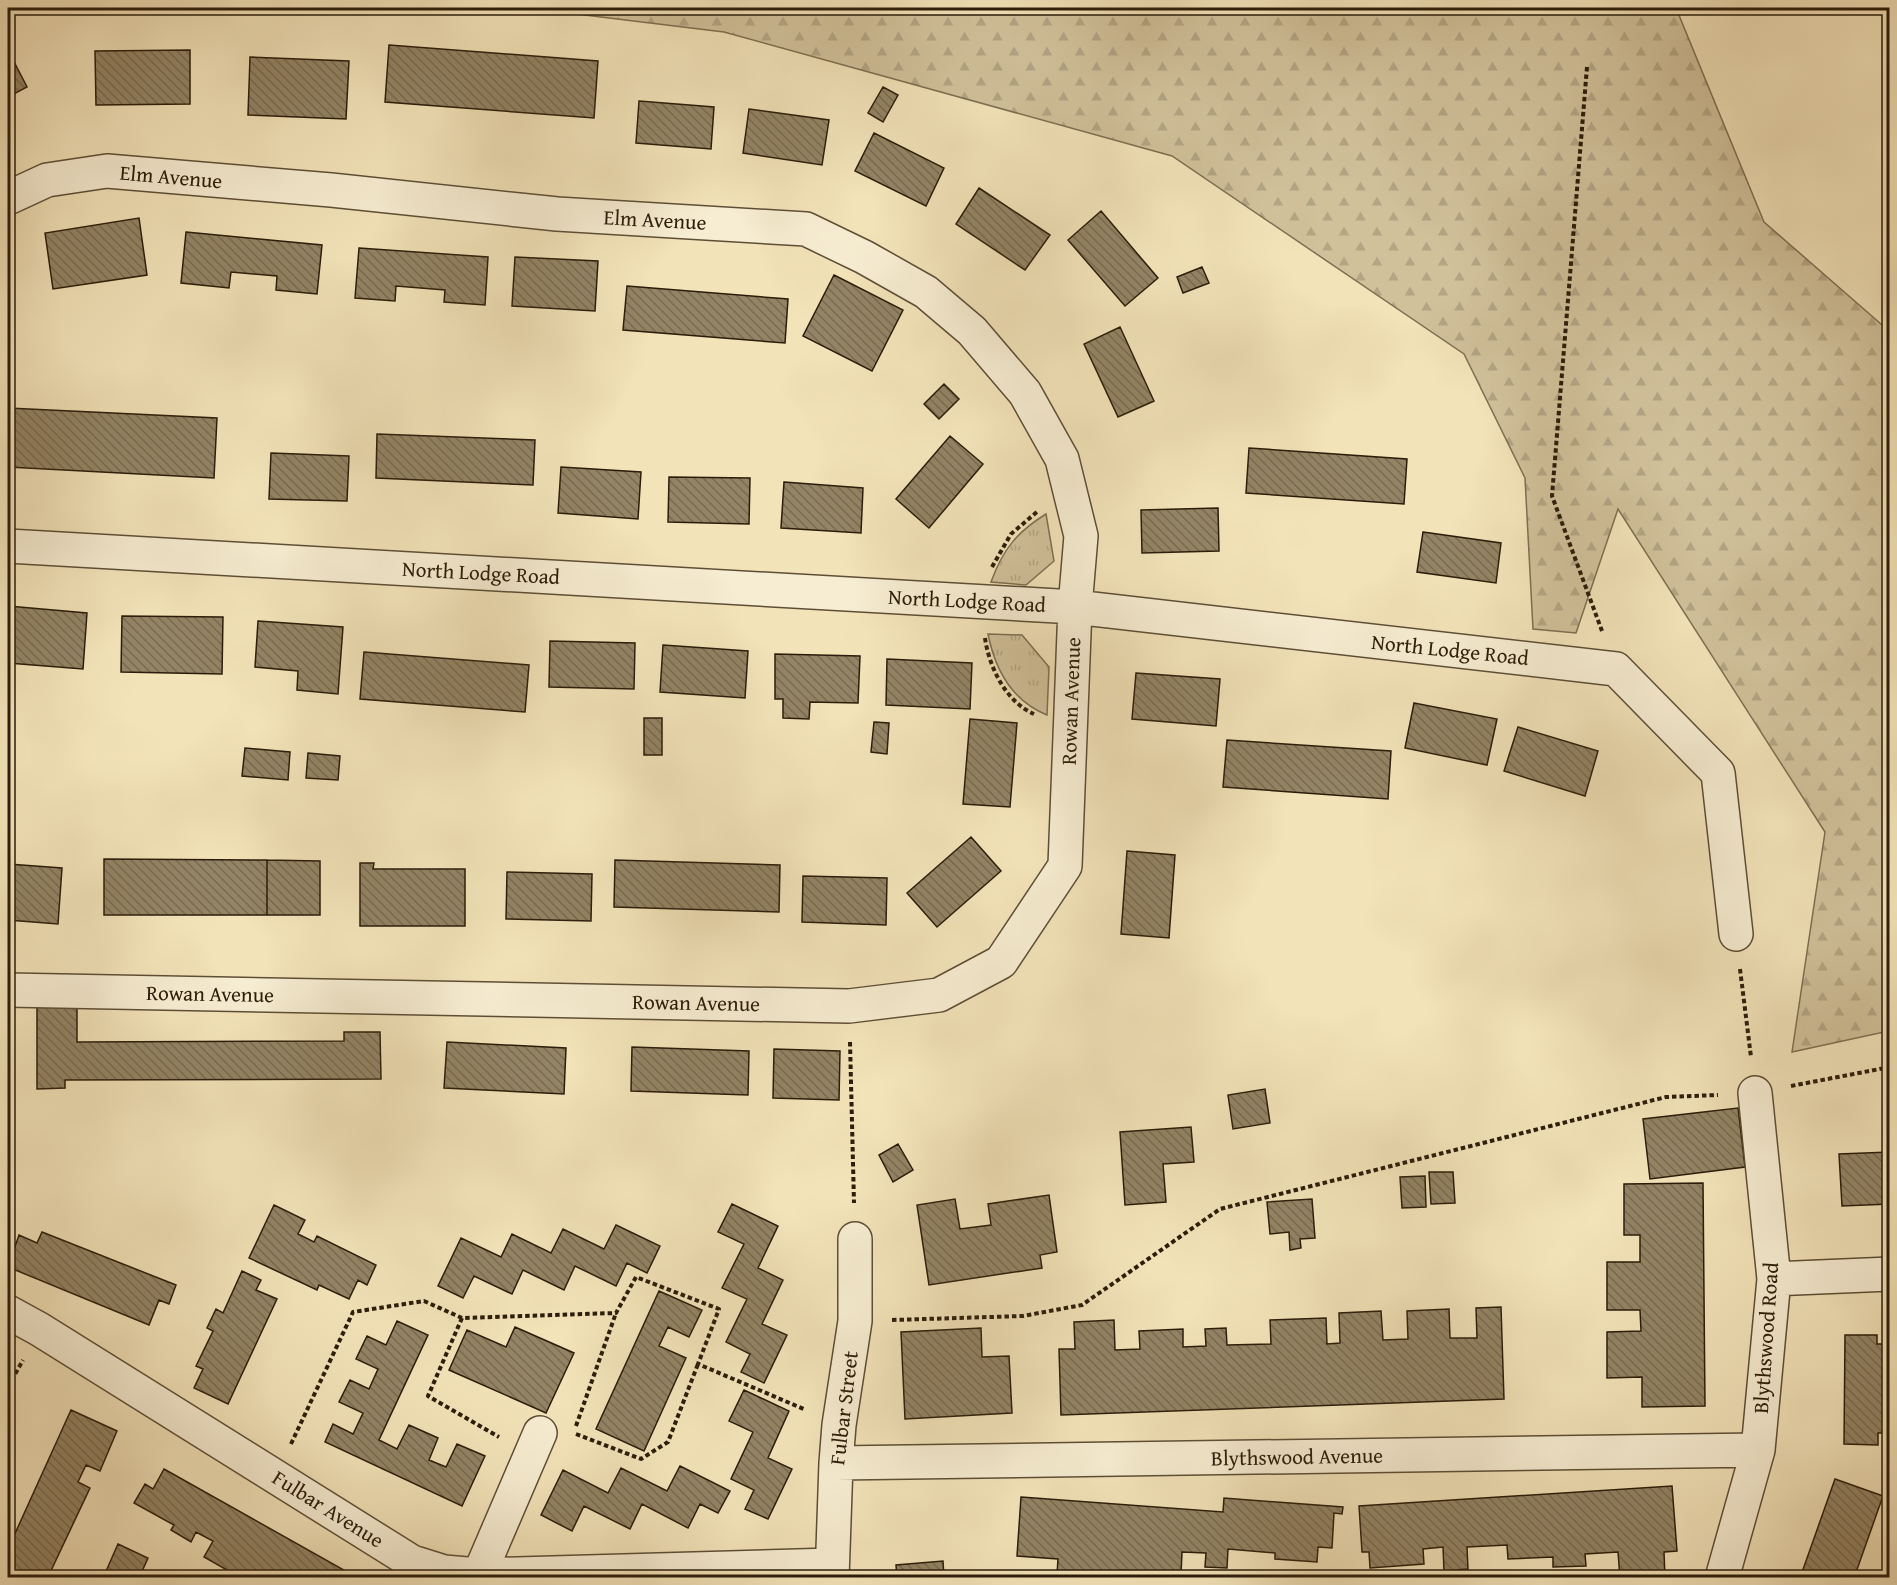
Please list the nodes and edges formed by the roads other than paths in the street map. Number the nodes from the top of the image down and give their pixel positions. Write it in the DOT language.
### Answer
graph roads {
  1 [pos="8,198"];
  2 [pos="8,546"];
  3 [pos="1075,607"];
  4 [pos="1736,934"];
  5 [pos="8,990"];
  6 [pos="1755,1094"];
  7 [pos="855,1239"];
  8 [pos="1890,1274"];
  9 [pos="1774,1279"];
  10 [pos="8,1312"];
  11 [pos="536,1444"];
  12 [pos="1758,1450"];
  13 [pos="836,1463"];
  14 [pos="832,1571"];
  15 [pos="479,1575"];
  16 [pos="1722,1578"];
  1 -- 3 [label="street, Elm Avenue"];
  2 -- 3 [label="street, North Lodge Road"];
  3 -- 4 [label="street, North Lodge Road"];
  3 -- 5 [label="street, Rowan Avenue"];
  6 -- 9 [label="street, Blythswood Road"];
  7 -- 13 [label="street, Fulbar Street"];
  8 -- 9 [label="street"];
  9 -- 12 [label="street, Blythswood Road"];
  10 -- 15 [label="street, Fulbar Avenue"];
  11 -- 15 [label="street"];
  12 -- 13 [label="street, Blythswood Avenue"];
  12 -- 16 [label="street, Blythswood Road"];
  13 -- 14 [label="street, Fulbar Street"];
  14 -- 15 [label="street, Fulbar Avenue"];
}
